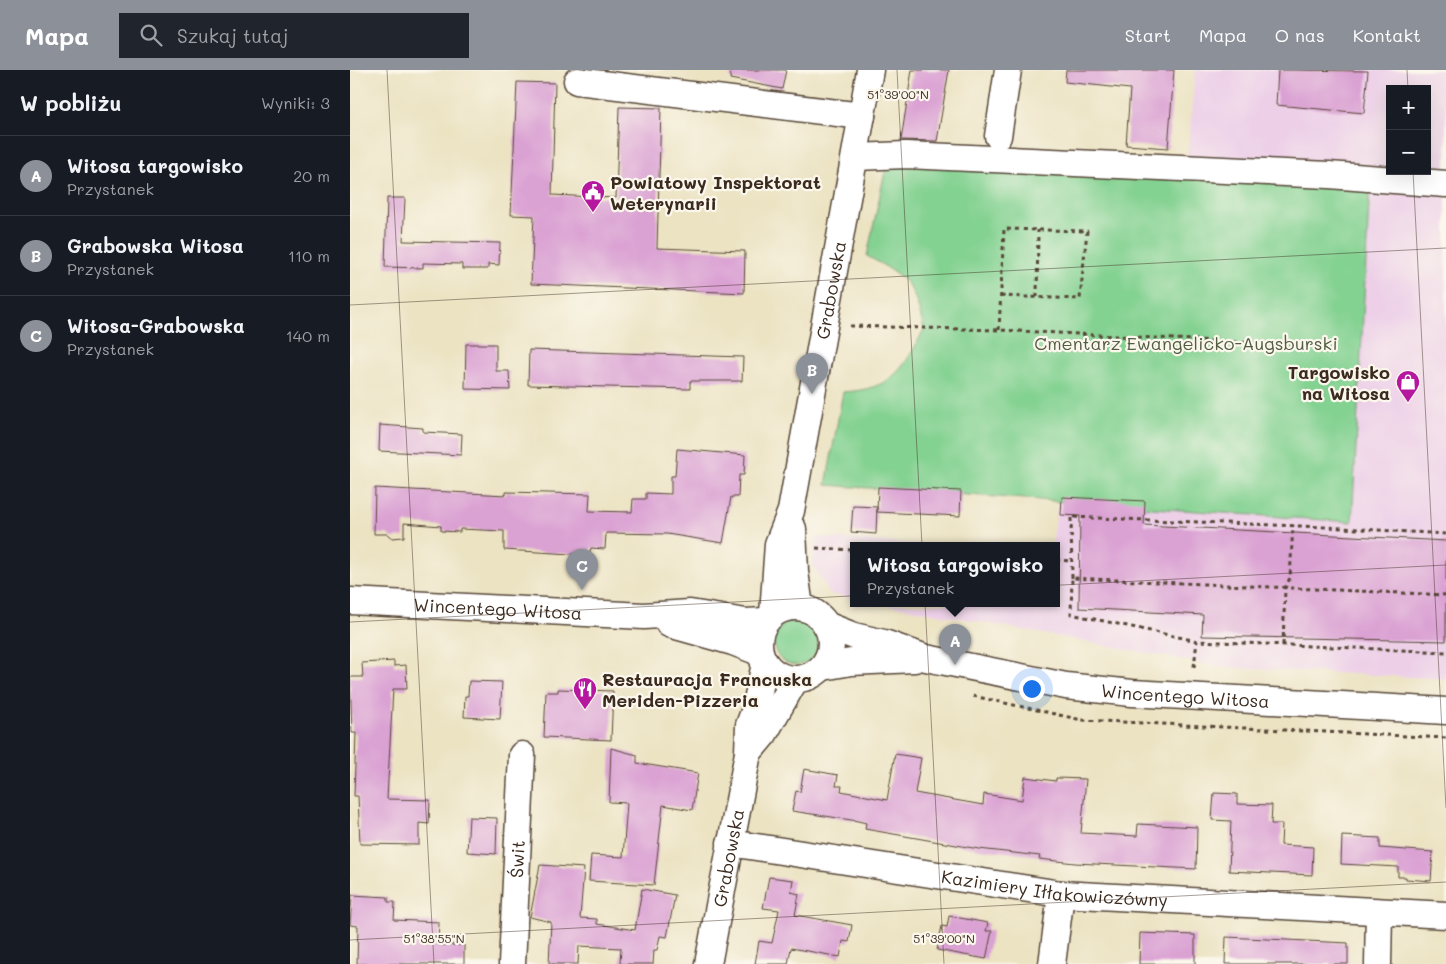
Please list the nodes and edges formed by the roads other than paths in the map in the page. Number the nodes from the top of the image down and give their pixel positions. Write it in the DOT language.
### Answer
graph roads {
  1 [pos="870,70"];
  2 [pos="1008,70"];
  3 [pos="577,82"];
  4 [pos="862,116"];
  5 [pos="998,136"];
  6 [pos="855,157"];
  7 [pos="1446,184"];
  8 [pos="791,511"];
  9 [pos="350,601"];
  10 [pos="800,607"];
  11 [pos="644,616"];
  12 [pos="769,618"];
  13 [pos="826,625"];
  14 [pos="762,658"];
  15 [pos="926,658"];
  16 [pos="823,667"];
  17 [pos="795,680"];
  18 [pos="1446,711"];
  19 [pos="748,753"];
  20 [pos="522,755"];
  21 [pos="730,843"];
  22 [pos="1061,894"];
  23 [pos="1379,912"];
  24 [pos="1446,915"];
  25 [pos="512,964"];
  26 [pos="708,964"];
  27 [pos="1052,964"];
  28 [pos="1378,964"];
  1 -- 4 [label="street, Grabowska"];
  2 -- 5 [label="street"];
  3 -- 4 [label="street"];
  4 -- 6 [label="street, Grabowska"];
  6 -- 7 [label="street"];
  6 -- 8 [label="street, Grabowska"];
  8 -- 10 [label="street, Grabowska"];
  8 -- 12 [label="street, Grabowska"];
  9 -- 11 [label="street, Wincentego Witosa"];
  10 -- 12 [label="street"];
  10 -- 13 [label="street"];
  11 -- 12 [label="street, Wincentego Witosa"];
  11 -- 14 [label="street, Wincentego Witosa"];
  12 -- 14 [label="street"];
  13 -- 15 [label="street, Wincentego Witosa"];
  13 -- 16 [label="street"];
  14 -- 17 [label="street"];
  14 -- 19 [label="street, Grabowska"];
  15 -- 16 [label="street, Wincentego Witosa"];
  15 -- 18 [label="street, Wincentego Witosa"];
  16 -- 17 [label="street"];
  17 -- 19 [label="street, Grabowska"];
  19 -- 21 [label="street, Grabowska"];
  20 -- 25 [label="street, Świt"];
  21 -- 22 [label="street, Kazimiery Iłłakowiczówny"];
  21 -- 26 [label="street, Grabowska"];
  22 -- 23 [label="street, Kazimiery Iłłakowiczówny"];
  22 -- 27 [label="street"];
  23 -- 24 [label="street, Kazimiery Iłłakowiczówny"];
  23 -- 28 [label="street"];
}
